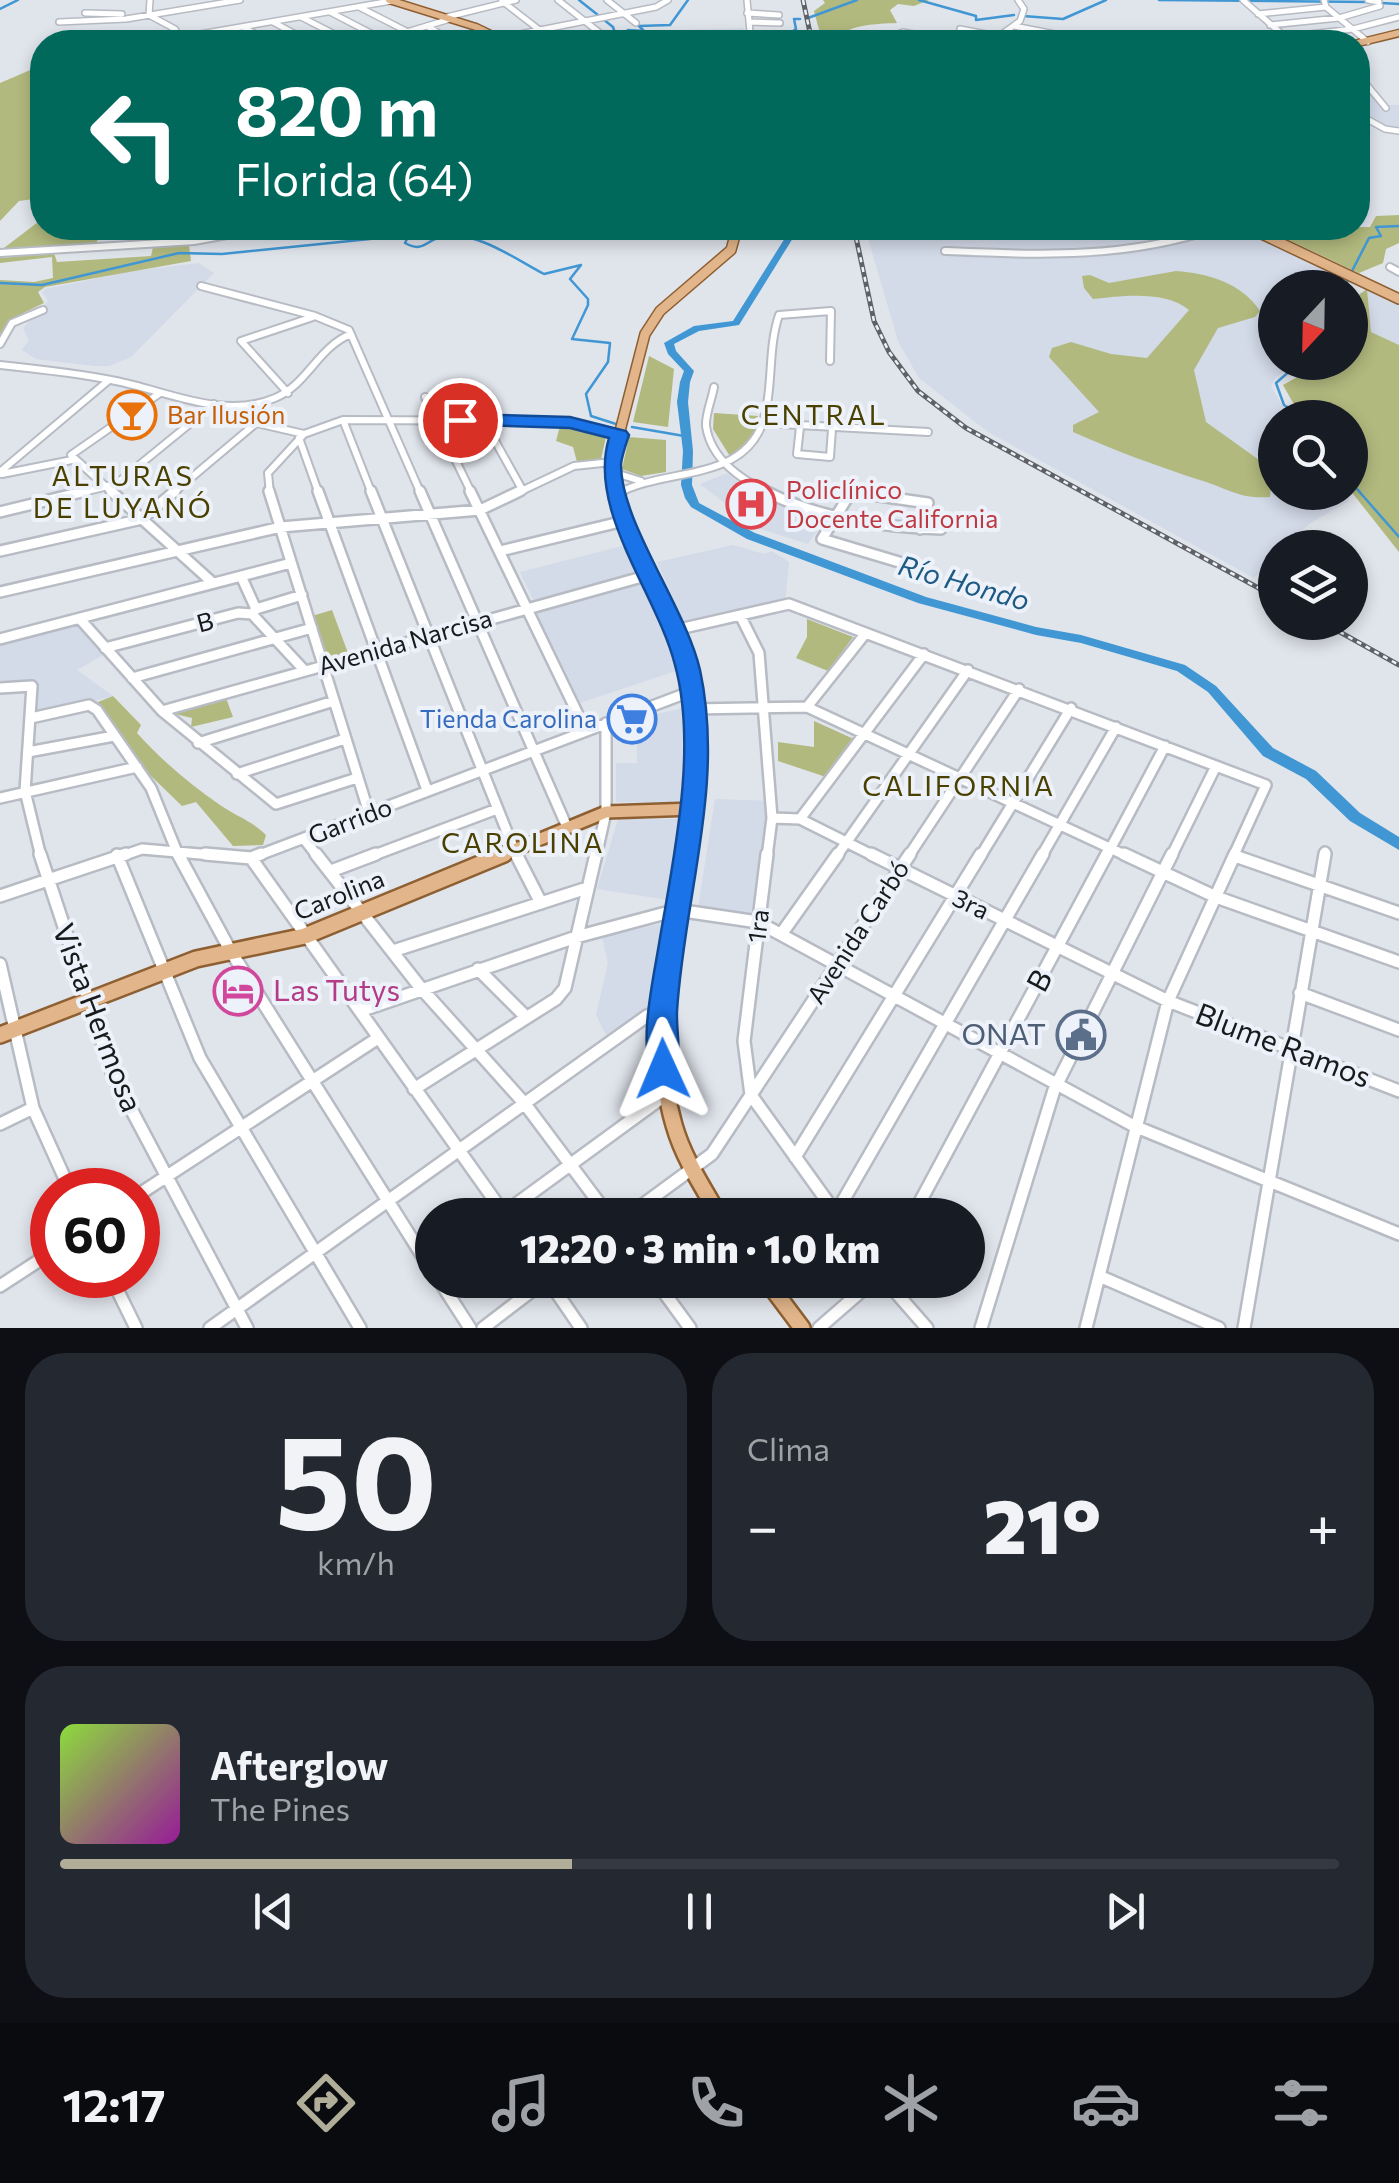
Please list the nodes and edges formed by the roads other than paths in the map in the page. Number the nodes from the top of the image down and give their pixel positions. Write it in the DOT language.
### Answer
graph roads {
  1 [pos="150,0"];
  2 [pos="240,0"];
  3 [pos="390,0"];
  4 [pos="516,0"];
  5 [pos="558,0"];
  6 [pos="607,0"];
  7 [pos="666,0"];
  8 [pos="747,0"];
  9 [pos="1018,0"];
  10 [pos="1368,0"];
  11 [pos="503,1"];
  12 [pos="1245,2"];
  13 [pos="1379,3"];
  14 [pos="1325,4"];
  15 [pos="1267,6"];
  16 [pos="359,7"];
  17 [pos="330,12"];
  18 [pos="1273,12"];
  19 [pos="85,13"];
  20 [pos="624,13"];
  21 [pos="747,14"];
  22 [pos="1258,14"];
  23 [pos="149,15"];
  24 [pos="779,15"];
  25 [pos="301,17"];
  26 [pos="448,18"];
  27 [pos="1339,18"];
  28 [pos="1398,19"];
  29 [pos="75,21"];
  30 [pos="584,21"];
  31 [pos="59,22"];
  32 [pos="272,22"];
  33 [pos="748,22"];
  34 [pos="636,23"];
  35 [pos="780,23"];
  36 [pos="1270,25"];
  37 [pos="427,26"];
  38 [pos="1014,26"];
  39 [pos="243,27"];
  40 [pos="68,28"];
  41 [pos="960,28"];
  42 [pos="175,30"];
  43 [pos="225,30"];
  44 [pos="248,30"];
  45 [pos="287,30"];
  46 [pos="326,30"];
  47 [pos="365,30"];
  48 [pos="404,30"];
  49 [pos="414,30"];
  50 [pos="434,30"];
  51 [pos="478,30"];
  52 [pos="540,30"];
  53 [pos="593,30"];
  54 [pos="750,30"];
  55 [pos="970,30"];
  56 [pos="1008,30"];
  57 [pos="1034,30"];
  58 [pos="1276,30"];
  59 [pos="1353,30"];
  60 [pos="1399,33"];
  61 [pos="1370,41"];
  62 [pos="1370,89"];
  63 [pos="1386,108"];
  64 [pos="1370,120"];
  65 [pos="1399,130"];
  66 [pos="200,240"];
  67 [pos="734,240"];
  68 [pos="1187,240"];
  69 [pos="1275,240"];
  70 [pos="945,252"];
  71 [pos="0,254"];
  72 [pos="1390,267"];
  73 [pos="1399,272"];
  74 [pos="201,286"];
  75 [pos="1397,297"];
  76 [pos="43,310"];
  77 [pos="316,316"];
  78 [pos="351,334"];
  79 [pos="0,344"];
  80 [pos="830,361"];
  81 [pos="0,365"];
  82 [pos="109,380"];
  83 [pos="714,387"];
  84 [pos="160,393"];
  85 [pos="288,393"];
  86 [pos="425,397"];
  87 [pos="267,402"];
  88 [pos="214,404"];
  89 [pos="390,419"];
  90 [pos="436,419"];
  91 [pos="342,420"];
  92 [pos="484,421"];
  93 [pos="254,423"];
  94 [pos="762,424"];
  95 [pos="800,426"];
  96 [pos="832,429"];
  97 [pos="928,432"];
  98 [pos="620,433"];
  99 [pos="302,437"];
  100 [pos="72,458"];
  101 [pos="726,465"];
  102 [pos="612,467"];
  103 [pos="0,473"];
  104 [pos="644,481"];
  105 [pos="106,488"];
  106 [pos="523,492"];
  107 [pos="615,495"];
  108 [pos="480,510"];
  109 [pos="0,512"];
  110 [pos="836,515"];
  111 [pos="433,517"];
  112 [pos="142,520"];
  113 [pos="383,520"];
  114 [pos="624,521"];
  115 [pos="331,524"];
  116 [pos="281,528"];
  117 [pos="920,529"];
  118 [pos="941,529"];
  119 [pos="176,550"];
  120 [pos="0,551"];
  121 [pos="500,551"];
  122 [pos="899,562"];
  123 [pos="291,563"];
  124 [pos="649,575"];
  125 [pos="242,576"];
  126 [pos="213,583"];
  127 [pos="0,592"];
  128 [pos="302,596"];
  129 [pos="527,608"];
  130 [pos="254,611"];
  131 [pos="740,615"];
  132 [pos="80,619"];
  133 [pos="477,622"];
  134 [pos="312,628"];
  135 [pos="676,630"];
  136 [pos="865,634"];
  137 [pos="428,636"];
  138 [pos="0,638"];
  139 [pos="277,638"];
  140 [pos="105,648"];
  141 [pos="375,650"];
  142 [pos="924,654"];
  143 [pos="324,665"];
  144 [pos="968,670"];
  145 [pos="305,671"];
  146 [pos="132,678"];
  147 [pos="0,688"];
  148 [pos="1019,689"];
  149 [pos="692,691"];
  150 [pos="334,701"];
  151 [pos="807,707"];
  152 [pos="693,708"];
  153 [pos="764,708"];
  154 [pos="1071,708"];
  155 [pos="162,711"];
  156 [pos="31,718"];
  157 [pos="606,723"];
  158 [pos="1116,727"];
  159 [pos="586,732"];
  160 [pos="864,734"];
  161 [pos="114,736"];
  162 [pos="345,739"];
  163 [pos="198,743"];
  164 [pos="1165,746"];
  165 [pos="535,751"];
  166 [pos="28,752"];
  167 [pos="908,754"];
  168 [pos="1216,766"];
  169 [pos="138,767"];
  170 [pos="482,771"];
  171 [pos="237,774"];
  172 [pos="357,778"];
  173 [pos="959,778"];
  174 [pos="25,790"];
  175 [pos="427,790"];
  176 [pos="0,798"];
  177 [pos="1012,803"];
  178 [pos="498,809"];
  179 [pos="694,809"];
  180 [pos="606,812"];
  181 [pos="369,814"];
  182 [pos="772,818"];
  183 [pos="800,818"];
  184 [pos="1060,825"];
  185 [pos="568,827"];
  186 [pos="304,839"];
  187 [pos="847,842"];
  188 [pos="1110,848"];
  189 [pos="175,849"];
  190 [pos="513,849"];
  191 [pos="1325,852"];
  192 [pos="117,856"];
  193 [pos="1235,856"];
  194 [pos="252,858"];
  195 [pos="899,868"];
  196 [pos="331,871"];
  197 [pos="1162,872"];
  198 [pos="46,880"];
  199 [pos="1318,886"];
  200 [pos="587,888"];
  201 [pos="0,896"];
  202 [pos="955,896"];
  203 [pos="1216,897"];
  204 [pos="541,903"];
  205 [pos="677,910"];
  206 [pos="362,911"];
  207 [pos="1399,913"];
  208 [pos="758,922"];
  209 [pos="1006,922"];
  210 [pos="1310,930"];
  211 [pos="782,934"];
  212 [pos="306,936"];
  213 [pos="576,938"];
  214 [pos="1057,947"];
  215 [pos="230,950"];
  216 [pos="394,951"];
  217 [pos="1399,962"];
  218 [pos="0,964"];
  219 [pos="838,965"];
  220 [pos="478,969"];
  221 [pos="163,970"];
  222 [pos="1113,975"];
  223 [pos="420,987"];
  224 [pos="1300,993"];
  225 [pos="893,994"];
  226 [pos="86,1000"];
  227 [pos="1168,1002"];
  228 [pos="360,1010"];
  229 [pos="663,1011"];
  230 [pos="526,1017"];
  231 [pos="945,1022"];
  232 [pos="16,1028"];
  233 [pos="1399,1030"];
  234 [pos="0,1035"];
  235 [pos="378,1038"];
  236 [pos="478,1048"];
  237 [pos="1290,1049"];
  238 [pos="1002,1053"];
  239 [pos="311,1080"];
  240 [pos="1057,1084"];
  241 [pos="414,1089"];
  242 [pos="1399,1091"];
  243 [pos="667,1094"];
  244 [pos="751,1095"];
  245 [pos="525,1104"];
  246 [pos="33,1108"];
  247 [pos="0,1124"];
  248 [pos="240,1126"];
  249 [pos="1134,1126"];
  250 [pos="461,1151"];
  251 [pos="795,1156"];
  252 [pos="570,1164"];
  253 [pos="60,1168"];
  254 [pos="691,1168"];
  255 [pos="164,1176"];
  256 [pos="160,1179"];
  257 [pos="1270,1182"];
  258 [pos="493,1198"];
  259 [pos="525,1198"];
  260 [pos="595,1198"];
  261 [pos="651,1198"];
  262 [pos="708,1198"];
  263 [pos="825,1198"];
  264 [pos="845,1198"];
  265 [pos="922,1198"];
  266 [pos="388,1203"];
  267 [pos="1399,1234"];
  268 [pos="415,1244"];
  269 [pos="317,1252"];
  270 [pos="30,1266"];
  271 [pos="1099,1276"];
  272 [pos="0,1286"];
  273 [pos="121,1298"];
  274 [pos="451,1298"];
  275 [pos="523,1298"];
  276 [pos="560,1298"];
  277 [pos="668,1298"];
  278 [pos="777,1298"];
  279 [pos="853,1298"];
  280 [pos="901,1298"];
  281 [pos="237,1309"];
  282 [pos="793,1325"];
  283 [pos="136,1328"];
  284 [pos="210,1328"];
  285 [pos="247,1328"];
  286 [pos="360,1328"];
  287 [pos="470,1328"];
  288 [pos="482,1328"];
  289 [pos="581,1328"];
  290 [pos="690,1328"];
  291 [pos="819,1328"];
  292 [pos="927,1328"];
  293 [pos="981,1328"];
  294 [pos="1086,1328"];
  295 [pos="1219,1328"];
  296 [pos="1244,1328"];
  1 -- 23 [label="street"];
  2 -- 23 [label="street"];
  3 -- 16 [label="street"];
  3 -- 26 [label="main road"];
  4 -- 11 [label="street"];
  5 -- 30 [label="street"];
  6 -- 20 [label="street"];
  7 -- 20 [label="street"];
  8 -- 21 [label="street"];
  9 -- 38 [label="street"];
  10 -- 13 [label="street"];
  11 -- 26 [label="street"];
  11 -- 52 [label="street"];
  12 -- 22 [label="street"];
  13 -- 27 [label="street"];
  13 -- 28 [label="street"];
  14 -- 18 [label="street"];
  14 -- 27 [label="street"];
  15 -- 18 [label="street"];
  16 -- 17 [label="street"];
  16 -- 48 [label="street"];
  17 -- 25 [label="street"];
  17 -- 47 [label="street"];
  18 -- 22 [label="street"];
  19 -- 23 [label="street"];
  20 -- 30 [label="street"];
  20 -- 34 [label="street"];
  21 -- 24 [label="street"];
  21 -- 33 [label="street"];
  22 -- 36 [label="street"];
  23 -- 29 [label="street"];
  23 -- 42 [label="street"];
  25 -- 32 [label="street"];
  25 -- 46 [label="street"];
  26 -- 37 [label="street"];
  26 -- 51 [label="main road"];
  27 -- 36 [label="street"];
  27 -- 59 [label="street"];
  28 -- 59 [label="street"];
  29 -- 31 [label="street"];
  29 -- 40 [label="street"];
  30 -- 52 [label="street"];
  30 -- 53 [label="street"];
  32 -- 39 [label="street"];
  32 -- 45 [label="street"];
  33 -- 35 [label="street"];
  33 -- 54 [label="street"];
  36 -- 58 [label="street"];
  37 -- 49 [label="street"];
  37 -- 50 [label="street"];
  38 -- 56 [label="street"];
  38 -- 57 [label="street"];
  39 -- 43 [label="street"];
  39 -- 44 [label="street"];
  41 -- 55 [label="street"];
  60 -- 61 [label="main road"];
  62 -- 63 [label="street"];
  64 -- 65 [label="street"];
  66 -- 71 [label="street"];
  67 -- 98 [label="main road"];
  68 -- 70 [label="street"];
  69 -- 75 [label="main road"];
  72 -- 73 [label="street"];
  74 -- 77 [label="street"];
  76 -- 79 [label="street"];
  77 -- 78 [label="street"];
  77 -- 85 [label="street"];
  78 -- 85 [label="street"];
  78 -- 89 [label="street"];
  80 -- 94 [label="street"];
  81 -- 82 [label="street"];
  82 -- 84 [label="street"];
  82 -- 103 [label="street"];
  83 -- 101 [label="street"];
  84 -- 88 [label="street"];
  84 -- 100 [label="street"];
  85 -- 87 [label="street"];
  86 -- 90 [label="street"];
  87 -- 88 [label="street"];
  87 -- 93 [label="street"];
  88 -- 105 [label="street"];
  89 -- 90 [label="street"];
  89 -- 91 [label="street"];
  89 -- 111 [label="street"];
  90 -- 92 [label="street"];
  90 -- 108 [label="street"];
  91 -- 99 [label="street"];
  91 -- 113 [label="street"];
  92 -- 98 [label="street"];
  92 -- 106 [label="street"];
  93 -- 99 [label="street"];
  93 -- 112 [label="street"];
  94 -- 95 [label="street"];
  94 -- 101 [label="street"];
  95 -- 96 [label="street"];
  95 -- 96 [label="street"];
  96 -- 97 [label="street"];
  98 -- 102 [label="main road"];
  99 -- 115 [label="street"];
  99 -- 116 [label="street"];
  100 -- 103 [label="street"];
  100 -- 105 [label="street"];
  101 -- 104 [label="street"];
  101 -- 110 [label="street"];
  102 -- 104 [label="street"];
  102 -- 106 [label="street"];
  102 -- 107 [label="main road"];
  104 -- 107 [label="street"];
  105 -- 109 [label="street"];
  105 -- 112 [label="street"];
  106 -- 108 [label="street"];
  107 -- 114 [label="main road"];
  108 -- 111 [label="street"];
  108 -- 121 [label="street"];
  110 -- 117 [label="street"];
  110 -- 117 [label="street"];
  110 -- 122 [label="street"];
  111 -- 113 [label="street"];
  111 -- 133 [label="street"];
  112 -- 119 [label="street"];
  112 -- 120 [label="street"];
  113 -- 115 [label="street"];
  113 -- 137 [label="street"];
  114 -- 121 [label="street"];
  114 -- 124 [label="main road"];
  115 -- 116 [label="street"];
  115 -- 141 [label="street"];
  116 -- 119 [label="street"];
  116 -- 123 [label="street"];
  117 -- 118 [label="street"];
  119 -- 126 [label="street"];
  119 -- 127 [label="street"];
  121 -- 129 [label="street"];
  123 -- 125 [label="street"];
  123 -- 128 [label="street"];
  124 -- 129 [label="street, Avenida Narcisa"];
  124 -- 135 [label="main road"];
  125 -- 126 [label="street"];
  125 -- 130 [label="street"];
  126 -- 132 [label="street"];
  128 -- 130 [label="street, B"];
  128 -- 134 [label="street"];
  129 -- 133 [label="street, Avenida Narcisa"];
  129 -- 159 [label="street"];
  130 -- 139 [label="street"];
  130 -- 140 [label="street, B"];
  131 -- 135 [label="street"];
  131 -- 136 [label="street"];
  131 -- 153 [label="street, 1ra"];
  132 -- 138 [label="street"];
  132 -- 140 [label="street"];
  133 -- 137 [label="street, Avenida Narcisa"];
  133 -- 165 [label="street"];
  134 -- 139 [label="street"];
  134 -- 143 [label="street"];
  135 -- 149 [label="main road"];
  136 -- 142 [label="street"];
  136 -- 151 [label="street"];
  137 -- 141 [label="street, Avenida Narcisa"];
  137 -- 170 [label="street"];
  139 -- 145 [label="street"];
  139 -- 146 [label="street"];
  140 -- 146 [label="street"];
  141 -- 143 [label="street, Avenida Narcisa"];
  141 -- 175 [label="street"];
  142 -- 144 [label="street"];
  142 -- 160 [label="street"];
  143 -- 145 [label="street, Avenida Narcisa"];
  143 -- 150 [label="street"];
  144 -- 148 [label="street"];
  144 -- 167 [label="street"];
  145 -- 155 [label="street, Avenida Narcisa"];
  146 -- 155 [label="street"];
  147 -- 156 [label="street, Vista Hermosa"];
  148 -- 154 [label="street"];
  148 -- 173 [label="street, Avenida Carbó"];
  149 -- 152 [label="main road"];
  149 -- 157 [label="street, Garrido"];
  150 -- 162 [label="street"];
  150 -- 163 [label="street"];
  151 -- 153 [label="street"];
  151 -- 160 [label="street"];
  152 -- 153 [label="street"];
  152 -- 179 [label="main road"];
  153 -- 182 [label="street, 1ra"];
  154 -- 158 [label="street"];
  154 -- 177 [label="street"];
  155 -- 163 [label="street"];
  156 -- 161 [label="street"];
  156 -- 166 [label="street, Vista Hermosa"];
  157 -- 159 [label="street, Garrido"];
  157 -- 180 [label="street"];
  158 -- 164 [label="street"];
  158 -- 184 [label="street"];
  159 -- 165 [label="street, Garrido"];
  160 -- 167 [label="street"];
  160 -- 183 [label="street"];
  161 -- 166 [label="street"];
  161 -- 169 [label="street"];
  162 -- 171 [label="street"];
  162 -- 172 [label="street"];
  163 -- 171 [label="street"];
  164 -- 168 [label="street"];
  164 -- 188 [label="street, B"];
  165 -- 170 [label="street, Garrido"];
  165 -- 185 [label="street"];
  166 -- 174 [label="street, Vista Hermosa"];
  167 -- 173 [label="street"];
  167 -- 187 [label="street"];
  168 -- 193 [label="street"];
  168 -- 197 [label="street"];
  169 -- 174 [label="street"];
  169 -- 189 [label="street"];
  170 -- 175 [label="street, Garrido"];
  170 -- 178 [label="street"];
  171 -- 172 [label="street"];
  172 -- 181 [label="street"];
  173 -- 177 [label="street"];
  173 -- 195 [label="street, Avenida Carbó"];
  174 -- 176 [label="street"];
  174 -- 198 [label="street, Vista Hermosa"];
  175 -- 181 [label="street, Garrido"];
  177 -- 184 [label="street"];
  177 -- 202 [label="street"];
  178 -- 190 [label="street"];
  178 -- 196 [label="street"];
  179 -- 180 [label="main road, Carolina"];
  179 -- 205 [label="main road"];
  180 -- 185 [label="main road, Carolina"];
  180 -- 200 [label="street"];
  181 -- 186 [label="street, Garrido"];
  182 -- 183 [label="street, 3ra"];
  182 -- 208 [label="street, 1ra"];
  183 -- 187 [label="street, 3ra"];
  184 -- 188 [label="street"];
  184 -- 209 [label="street"];
  185 -- 190 [label="main road, Carolina"];
  186 -- 194 [label="street, Garrido"];
  186 -- 196 [label="street"];
  187 -- 195 [label="street, 3ra"];
  187 -- 211 [label="street"];
  188 -- 197 [label="street"];
  188 -- 214 [label="street, B"];
  189 -- 192 [label="street, Garrido"];
  189 -- 194 [label="street, Garrido"];
  189 -- 215 [label="street"];
  190 -- 204 [label="street"];
  190 -- 206 [label="main road, Carolina"];
  191 -- 199 [label="street"];
  192 -- 198 [label="street, Garrido"];
  192 -- 221 [label="street"];
  193 -- 199 [label="street"];
  193 -- 203 [label="street"];
  194 -- 212 [label="street"];
  195 -- 202 [label="street, 3ra"];
  195 -- 219 [label="street, Avenida Carbó"];
  196 -- 206 [label="street"];
  197 -- 203 [label="street"];
  197 -- 222 [label="street"];
  198 -- 201 [label="street, Garrido"];
  198 -- 226 [label="street, Vista Hermosa"];
  199 -- 207 [label="street"];
  199 -- 210 [label="street"];
  200 -- 204 [label="street"];
  200 -- 213 [label="street"];
  202 -- 209 [label="street, 3ra"];
  202 -- 225 [label="street"];
  203 -- 210 [label="street"];
  203 -- 227 [label="street"];
  204 -- 216 [label="street"];
  205 -- 208 [label="street"];
  205 -- 213 [label="street"];
  205 -- 229 [label="main road"];
  206 -- 212 [label="main road, Carolina"];
  206 -- 216 [label="street"];
  208 -- 211 [label="street"];
  208 -- 244 [label="street, 1ra"];
  209 -- 214 [label="street, 3ra"];
  209 -- 231 [label="street"];
  210 -- 217 [label="street"];
  210 -- 224 [label="street"];
  211 -- 219 [label="street"];
  212 -- 215 [label="main road, Carolina"];
  212 -- 228 [label="street"];
  213 -- 220 [label="street"];
  213 -- 230 [label="street"];
  214 -- 222 [label="street, 3ra"];
  214 -- 238 [label="street, B"];
  215 -- 221 [label="main road, Carolina"];
  215 -- 239 [label="street"];
  216 -- 223 [label="street"];
  218 -- 232 [label="street"];
  219 -- 225 [label="street"];
  219 -- 244 [label="street, Avenida Carbó"];
  220 -- 223 [label="street"];
  220 -- 230 [label="street"];
  221 -- 226 [label="main road, Carolina"];
  221 -- 248 [label="street"];
  222 -- 227 [label="street, 3ra"];
  222 -- 240 [label="street"];
  223 -- 228 [label="street"];
  223 -- 236 [label="street"];
  224 -- 233 [label="street"];
  224 -- 237 [label="street"];
  225 -- 231 [label="street"];
  225 -- 251 [label="street"];
  226 -- 232 [label="main road, Carolina"];
  226 -- 255 [label="street, Vista Hermosa"];
  227 -- 237 [label="street, Blume Ramos"];
  227 -- 249 [label="street"];
  228 -- 235 [label="street"];
  229 -- 243 [label="main road"];
  229 -- 245 [label="street"];
  230 -- 236 [label="street"];
  231 -- 238 [label="street"];
  231 -- 264 [label="street"];
  232 -- 234 [label="main road, Carolina"];
  232 -- 246 [label="street"];
  235 -- 239 [label="street"];
  235 -- 241 [label="street"];
  236 -- 241 [label="street"];
  236 -- 245 [label="street"];
  237 -- 242 [label="street, Blume Ramos"];
  237 -- 257 [label="street"];
  238 -- 240 [label="street"];
  238 -- 265 [label="street, B"];
  239 -- 248 [label="street"];
  239 -- 266 [label="street"];
  240 -- 249 [label="street"];
  240 -- 293 [label="street"];
  241 -- 250 [label="street"];
  243 -- 252 [label="street"];
  243 -- 254 [label="main road"];
  244 -- 251 [label="street, 1ra"];
  244 -- 254 [label="street, Avenida Carbó"];
  245 -- 250 [label="street"];
  245 -- 252 [label="street"];
  246 -- 247 [label="street"];
  246 -- 253 [label="street"];
  248 -- 255 [label="street"];
  248 -- 269 [label="street"];
  249 -- 257 [label="street"];
  249 -- 271 [label="street"];
  250 -- 258 [label="street"];
  250 -- 266 [label="street"];
  251 -- 263 [label="street, 1ra"];
  252 -- 259 [label="street"];
  252 -- 260 [label="street"];
  254 -- 261 [label="street, Avenida Carbó"];
  254 -- 262 [label="main road"];
  255 -- 256 [label="street"];
  255 -- 281 [label="street, Vista Hermosa"];
  257 -- 267 [label="street"];
  257 -- 296 [label="street"];
  266 -- 268 [label="street"];
  266 -- 269 [label="street"];
  269 -- 281 [label="street"];
  269 -- 286 [label="street"];
  270 -- 272 [label="street"];
  271 -- 294 [label="street"];
  271 -- 295 [label="street"];
  273 -- 283 [label="street"];
  274 -- 287 [label="street"];
  275 -- 288 [label="street"];
  276 -- 289 [label="street"];
  277 -- 290 [label="street"];
  278 -- 282 [label="main road"];
  279 -- 291 [label="street"];
  280 -- 292 [label="street"];
  281 -- 284 [label="street"];
  281 -- 285 [label="street, Vista Hermosa"];
}
